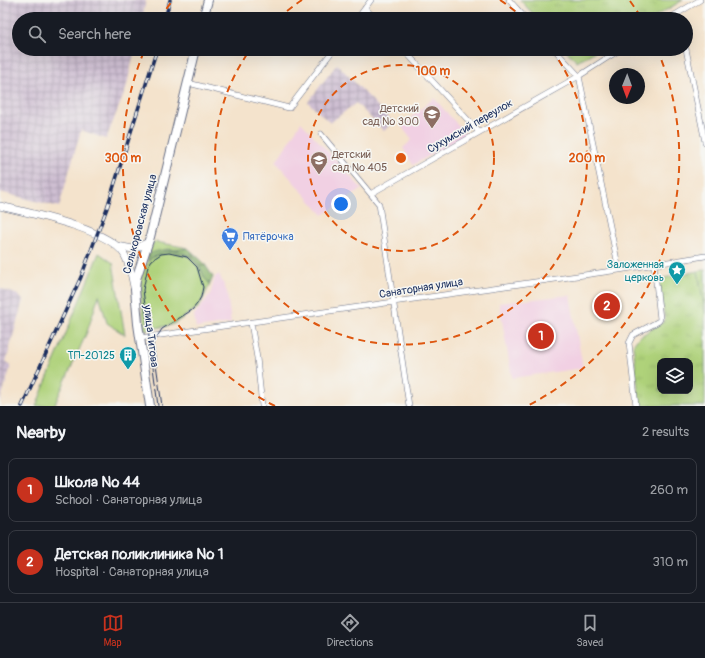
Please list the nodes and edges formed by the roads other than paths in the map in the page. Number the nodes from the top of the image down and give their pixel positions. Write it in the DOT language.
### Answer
graph roads {
  1 [pos="208,0"];
  2 [pos="371,0"];
  3 [pos="509,0"];
  4 [pos="700,0"];
  5 [pos="366,8"];
  6 [pos="205,12"];
  7 [pos="363,12"];
  8 [pos="370,12"];
  9 [pos="520,12"];
  10 [pos="680,12"];
  11 [pos="194,56"];
  12 [pos="329,56"];
  13 [pos="409,56"];
  14 [pos="560,56"];
  15 [pos="610,56"];
  16 [pos="687,56"];
  17 [pos="579,76"];
  18 [pos="188,83"];
  19 [pos="479,132"];
  20 [pos="321,134"];
  21 [pos="705,142"];
  22 [pos="372,194"];
  23 [pos="0,206"];
  24 [pos="147,243"];
  25 [pos="117,246"];
  26 [pos="705,256"];
  27 [pos="654,264"];
  28 [pos="619,270"];
  29 [pos="135,289"];
  30 [pos="393,303"];
  31 [pos="250,323"];
  32 [pos="140,338"];
  33 [pos="150,406"];
  34 [pos="262,406"];
  35 [pos="408,406"];
  36 [pos="636,406"];
  1 -- 6 [label="main road"];
  2 -- 5 [label="street"];
  3 -- 9 [label="street"];
  4 -- 10 [label="street"];
  5 -- 7 [label="street"];
  5 -- 8 [label="street"];
  11 -- 18 [label="main road, Селькоровская улица"];
  12 -- 18 [label="street"];
  13 -- 19 [label="street"];
  14 -- 17 [label="street"];
  15 -- 17 [label="street, Сухумский переулок"];
  16 -- 21 [label="street"];
  17 -- 19 [label="street, Сухумский переулок"];
  17 -- 28 [label="street"];
  18 -- 24 [label="main road, Селькоровская улица"];
  19 -- 22 [label="street, Сухумский переулок"];
  20 -- 22 [label="street"];
  22 -- 30 [label="street"];
  23 -- 25 [label="main road"];
  24 -- 25 [label="main road"];
  24 -- 29 [label="main road, Селькоровская улица"];
  25 -- 29 [label="main road, улица Титова"];
  26 -- 27 [label="street, Санаторная улица"];
  27 -- 28 [label="street, Санаторная улица"];
  27 -- 36 [label="street"];
  28 -- 30 [label="street, Санаторная улица"];
  29 -- 32 [label="main road, улица Титова"];
  30 -- 31 [label="street, Санаторная улица"];
  30 -- 35 [label="street"];
  31 -- 32 [label="street, Санаторная улица"];
  31 -- 34 [label="street"];
  32 -- 33 [label="main road, улица Титова"];
}
